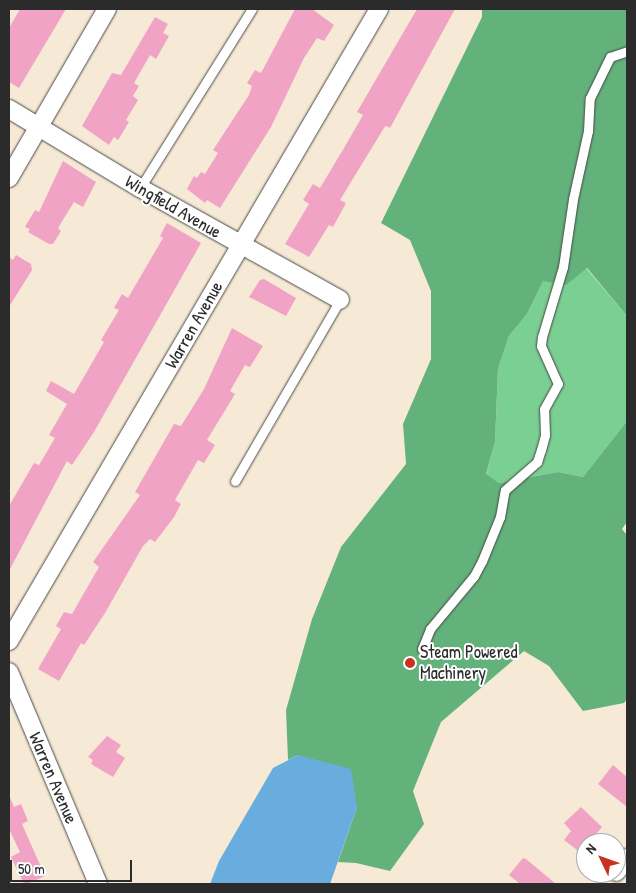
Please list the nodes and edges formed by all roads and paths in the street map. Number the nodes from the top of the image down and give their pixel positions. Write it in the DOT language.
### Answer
graph roads {
  1 [pos="107,9"];
  2 [pos="252,9"];
  3 [pos="379,9"];
  4 [pos="627,51"];
  5 [pos="9,110"];
  6 [pos="38,128"];
  7 [pos="9,178"];
  8 [pos="140,188"];
  9 [pos="240,246"];
  10 [pos="340,300"];
  11 [pos="235,481"];
  12 [pos="9,641"];
  13 [pos="422,649"];
  14 [pos="9,672"];
  15 [pos="98,884"];
  1 -- 6 [label="street"];
  2 -- 8 [label="lane"];
  3 -- 9 [label="street, Warren Avenue"];
  4 -- 13 [label="lane"];
  5 -- 6 [label="street, Wingfield Avenue"];
  6 -- 7 [label="street"];
  6 -- 8 [label="street, Wingfield Avenue"];
  8 -- 9 [label="street, Wingfield Avenue"];
  9 -- 10 [label="street, Wingfield Avenue"];
  9 -- 12 [label="street, Warren Avenue"];
  10 -- 11 [label="lane"];
  14 -- 15 [label="street, Warren Avenue"];
}
